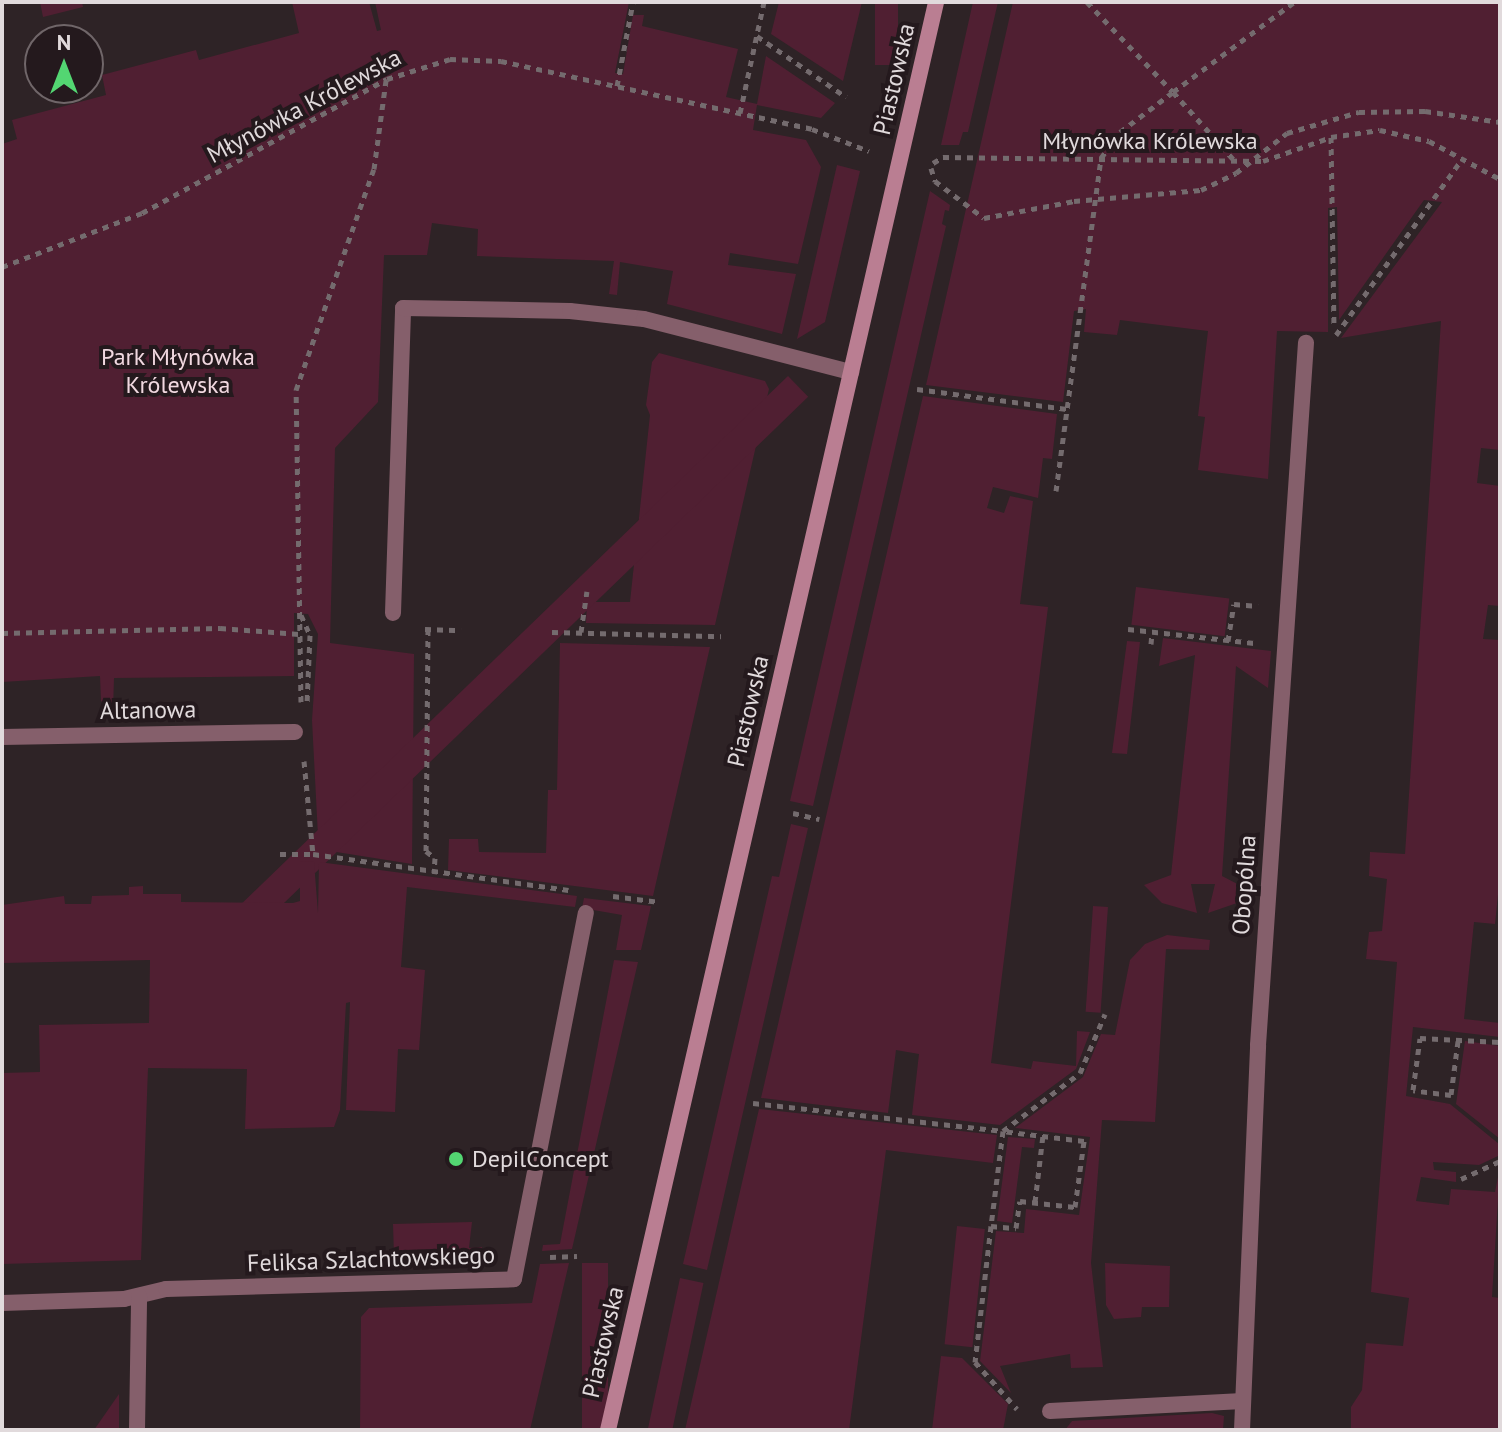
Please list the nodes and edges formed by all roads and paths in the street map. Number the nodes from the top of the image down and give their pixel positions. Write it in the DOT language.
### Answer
graph roads {
  1 [pos="633,2"];
  2 [pos="764,2"];
  3 [pos="936,2"];
  4 [pos="1087,2"];
  5 [pos="1294,2"];
  6 [pos="757,36"];
  7 [pos="387,79"];
  8 [pos="617,86"];
  9 [pos="1173,92"];
  10 [pos="846,97"];
  11 [pos="740,113"];
  12 [pos="1500,122"];
  13 [pos="1331,137"];
  14 [pos="869,151"];
  15 [pos="1101,158"];
  16 [pos="1462,159"];
  17 [pos="1235,162"];
  18 [pos="1250,162"];
  19 [pos="1500,178"];
  20 [pos="1094,199"];
  21 [pos="2,267"];
  22 [pos="1306,343"];
  23 [pos="851,372"];
  24 [pos="917,389"];
  25 [pos="1067,409"];
  26 [pos="1056,491"];
  27 [pos="587,591"];
  28 [pos="1266,607"];
  29 [pos="393,613"];
  30 [pos="301,615"];
  31 [pos="416,628"];
  32 [pos="428,629"];
  33 [pos="1128,629"];
  34 [pos="461,630"];
  35 [pos="552,632"];
  36 [pos="1152,632"];
  37 [pos="2,633"];
  38 [pos="581,633"];
  39 [pos="299,634"];
  40 [pos="721,636"];
  41 [pos="1228,641"];
  42 [pos="1245,642"];
  43 [pos="1151,644"];
  44 [pos="295,732"];
  45 [pos="2,737"];
  46 [pos="304,750"];
  47 [pos="793,813"];
  48 [pos="819,819"];
  49 [pos="280,854"];
  50 [pos="313,854"];
  51 [pos="434,873"];
  52 [pos="584,892"];
  53 [pos="600,894"];
  54 [pos="660,902"];
  55 [pos="586,913"];
  56 [pos="1105,1014"];
  57 [pos="1458,1041"];
  58 [pos="1500,1042"];
  59 [pos="753,1103"];
  60 [pos="1003,1131"];
  61 [pos="1043,1135"];
  62 [pos="1500,1161"];
  63 [pos="1461,1179"];
  64 [pos="1035,1202"];
  65 [pos="991,1226"];
  66 [pos="577,1256"];
  67 [pos="541,1257"];
  68 [pos="139,1296"];
  69 [pos="2,1303"];
  70 [pos="1243,1401"];
  71 [pos="1050,1411"];
  72 [pos="1020,1413"];
  73 [pos="137,1430"];
  74 [pos="608,1430"];
  75 [pos="1242,1430"];
  1 -- 8 [label="path"];
  2 -- 6 [label="path"];
  3 -- 23 [label="street, Piastowska"];
  4 -- 9 [label="path"];
  5 -- 9 [label="path"];
  6 -- 10 [label="path"];
  6 -- 11 [label="path"];
  7 -- 8 [label="path, Młynówka Królewska"];
  7 -- 21 [label="path, Młynówka Królewska"];
  7 -- 30 [label="path"];
  8 -- 11 [label="path, Młynówka Królewska"];
  9 -- 15 [label="path"];
  9 -- 17 [label="path"];
  11 -- 14 [label="path, Młynówka Królewska"];
  12 -- 18 [label="path"];
  13 -- 16 [label="path, Młynówka Królewska"];
  13 -- 16 [label="path"];
  13 -- 18 [label="path, Młynówka Królewska"];
  15 -- 17 [label="path, Młynówka Królewska"];
  15 -- 20 [label="path"];
  15 -- 20 [label="path, Młynówka Królewska"];
  16 -- 19 [label="path, Młynówka Królewska"];
  17 -- 18 [label="path, Młynówka Królewska"];
  18 -- 20 [label="path"];
  20 -- 25 [label="path"];
  22 -- 70 [label="street, Obopólna"];
  23 -- 29 [label="street"];
  23 -- 74 [label="street, Piastowska"];
  24 -- 25 [label="path"];
  25 -- 26 [label="path"];
  27 -- 38 [label="path"];
  28 -- 41 [label="path"];
  30 -- 39 [label="path"];
  30 -- 39 [label="path"];
  31 -- 32 [label="path"];
  32 -- 34 [label="path"];
  32 -- 51 [label="path"];
  33 -- 36 [label="path"];
  35 -- 38 [label="path"];
  36 -- 41 [label="path"];
  36 -- 43 [label="path"];
  37 -- 39 [label="path"];
  38 -- 40 [label="path"];
  41 -- 42 [label="path"];
  44 -- 45 [label="street, Altanowa"];
  46 -- 50 [label="path"];
  47 -- 48 [label="path"];
  49 -- 50 [label="path"];
  50 -- 51 [label="path"];
  51 -- 52 [label="path"];
  53 -- 54 [label="path"];
  55 -- 68 [label="street, Feliksa Szlachtowskiego"];
  56 -- 60 [label="path"];
  57 -- 57 [label="path"];
  57 -- 58 [label="path"];
  59 -- 60 [label="path"];
  60 -- 61 [label="path"];
  60 -- 65 [label="path"];
  61 -- 64 [label="path"];
  61 -- 64 [label="path"];
  62 -- 63 [label="path"];
  64 -- 65 [label="path"];
  65 -- 72 [label="path"];
  66 -- 67 [label="path"];
  68 -- 69 [label="street, Feliksa Szlachtowskiego"];
  68 -- 73 [label="street"];
  70 -- 71 [label="street"];
  70 -- 75 [label="street, Obopólna"];
}
